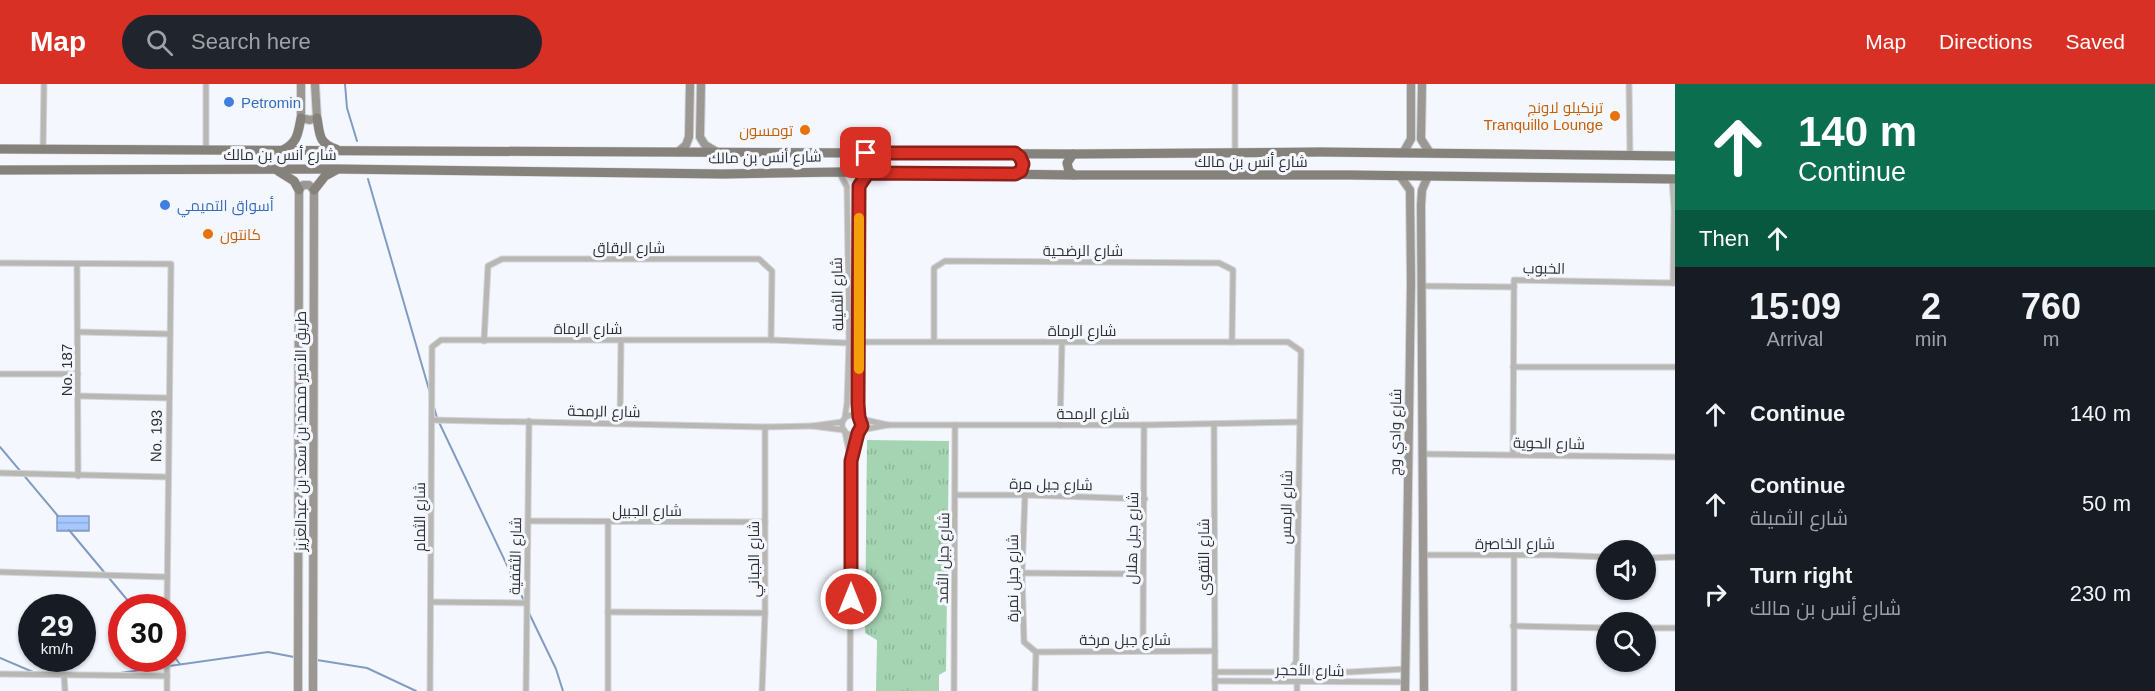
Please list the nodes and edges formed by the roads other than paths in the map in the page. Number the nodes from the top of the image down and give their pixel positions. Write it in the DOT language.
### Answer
graph roads {
  1 [pos="44,84"];
  2 [pos="206,84"];
  3 [pos="301,84"];
  4 [pos="315,84"];
  5 [pos="690,84"];
  6 [pos="701,84"];
  7 [pos="1235,84"];
  8 [pos="1411,84"];
  9 [pos="1422,84"];
  10 [pos="1629,84"];
  11 [pos="301,118"];
  12 [pos="317,118"];
  13 [pos="690,120"];
  14 [pos="1411,120"];
  15 [pos="1421,120"];
  16 [pos="700,122"];
  17 [pos="0,149"];
  18 [pos="43,150"];
  19 [pos="206,151"];
  20 [pos="279,151"];
  21 [pos="341,151"];
  22 [pos="678,152"];
  23 [pos="717,152"];
  24 [pos="1015,153"];
  25 [pos="1403,153"];
  26 [pos="1430,153"];
  27 [pos="1073,154"];
  28 [pos="1234,154"];
  29 [pos="1630,155"];
  30 [pos="1675,156"];
  31 [pos="272,169"];
  32 [pos="337,169"];
  33 [pos="0,170"];
  34 [pos="839,172"];
  35 [pos="868,173"];
  36 [pos="1015,174"];
  37 [pos="1074,175"];
  38 [pos="1400,176"];
  39 [pos="1428,176"];
  40 [pos="1674,179"];
  41 [pos="299,190"];
  42 [pos="314,190"];
  43 [pos="1410,205"];
  44 [pos="1421,205"];
  45 [pos="0,263"];
  46 [pos="77,264"];
  47 [pos="1674,283"];
  48 [pos="1422,286"];
  49 [pos="1514,287"];
  50 [pos="78,332"];
  51 [pos="170,334"];
  52 [pos="621,340"];
  53 [pos="771,340"];
  54 [pos="484,341"];
  55 [pos="933,341"];
  56 [pos="859,342"];
  57 [pos="1062,342"];
  58 [pos="1232,342"];
  59 [pos="849,343"];
  60 [pos="436,344"];
  61 [pos="1301,351"];
  62 [pos="1514,367"];
  63 [pos="1675,367"];
  64 [pos="0,374"];
  65 [pos="78,374"];
  66 [pos="78,396"];
  67 [pos="169,398"];
  68 [pos="860,418"];
  69 [pos="844,419"];
  70 [pos="432,420"];
  71 [pos="529,421"];
  72 [pos="1299,422"];
  73 [pos="620,423"];
  74 [pos="1214,424"];
  75 [pos="888,425"];
  76 [pos="955,425"];
  77 [pos="1060,425"];
  78 [pos="1144,425"];
  79 [pos="812,426"];
  80 [pos="765,427"];
  81 [pos="844,431"];
  82 [pos="859,431"];
  83 [pos="1424,454"];
  84 [pos="1513,454"];
  85 [pos="1675,457"];
  86 [pos="851,461"];
  87 [pos="0,473"];
  88 [pos="78,476"];
  89 [pos="168,477"];
  90 [pos="956,495"];
  91 [pos="1025,495"];
  92 [pos="1145,499"];
  93 [pos="529,521"];
  94 [pos="608,522"];
  95 [pos="765,522"];
  96 [pos="1423,555"];
  97 [pos="1514,555"];
  98 [pos="1596,557"];
  99 [pos="1675,557"];
  100 [pos="1656,558"];
  101 [pos="0,572"];
  102 [pos="1022,573"];
  103 [pos="1142,574"];
  104 [pos="167,577"];
  105 [pos="167,594"];
  106 [pos="431,602"];
  107 [pos="526,603"];
  108 [pos="608,612"];
  109 [pos="765,613"];
  110 [pos="1513,626"];
  111 [pos="1596,627"];
  112 [pos="1656,628"];
  113 [pos="1675,628"];
  114 [pos="1143,651"];
  115 [pos="1215,651"];
  116 [pos="1035,652"];
  117 [pos="1296,662"];
  118 [pos="1405,669"];
  119 [pos="1290,671"];
  120 [pos="1304,671"];
  121 [pos="167,672"];
  122 [pos="1215,672"];
  123 [pos="1350,672"];
  124 [pos="0,674"];
  125 [pos="64,675"];
  126 [pos="167,676"];
  127 [pos="1215,681"];
  128 [pos="1297,681"];
  129 [pos="1351,682"];
  130 [pos="1405,687"];
  131 [pos="64,691"];
  132 [pos="167,691"];
  133 [pos="298,691"];
  134 [pos="313,691"];
  135 [pos="430,691"];
  136 [pos="526,691"];
  137 [pos="608,691"];
  138 [pos="762,691"];
  139 [pos="850,691"];
  140 [pos="954,691"];
  141 [pos="1035,691"];
  142 [pos="1215,691"];
  143 [pos="1297,691"];
  144 [pos="1424,691"];
  145 [pos="1514,691"];
  1 -- 18 [label="street"];
  2 -- 19 [label="street"];
  3 -- 11 [label="street"];
  4 -- 12 [label="street"];
  5 -- 13 [label="street"];
  6 -- 16 [label="street"];
  7 -- 28 [label="street"];
  8 -- 14 [label="street"];
  9 -- 15 [label="street"];
  10 -- 29 [label="street"];
  11 -- 12 [label="street"];
  11 -- 20 [label="main road"];
  12 -- 21 [label="main road"];
  13 -- 16 [label="street"];
  13 -- 22 [label="street"];
  14 -- 15 [label="street"];
  14 -- 25 [label="street"];
  15 -- 26 [label="street"];
  16 -- 23 [label="street"];
  17 -- 18 [label="main road, شارع أنس بن مالك"];
  18 -- 19 [label="main road, شارع أنس بن مالك"];
  19 -- 20 [label="main road, شارع أنس بن مالك"];
  20 -- 21 [label="main road, شارع أنس بن مالك"];
  21 -- 22 [label="main road, شارع أنس بن مالك"];
  22 -- 23 [label="main road, شارع أنس بن مالك"];
  23 -- 24 [label="main road, شارع أنس بن مالك"];
  24 -- 27 [label="main road, شارع أنس بن مالك"];
  24 -- 36 [label="main road"];
  25 -- 26 [label="main road, شارع أنس بن مالك"];
  25 -- 28 [label="main road, شارع أنس بن مالك"];
  26 -- 29 [label="main road, شارع أنس بن مالك"];
  27 -- 28 [label="main road, شارع أنس بن مالك"];
  27 -- 37 [label="main road"];
  29 -- 30 [label="main road, شارع أنس بن مالك"];
  31 -- 32 [label="main road, شارع أنس بن مالك"];
  31 -- 33 [label="main road, شارع أنس بن مالك"];
  31 -- 41 [label="main road"];
  32 -- 34 [label="main road, شارع أنس بن مالك"];
  32 -- 42 [label="main road"];
  34 -- 35 [label="main road, شارع أنس بن مالك"];
  34 -- 59 [label="street, شارع الثميلة"];
  35 -- 36 [label="main road, شارع أنس بن مالك"];
  35 -- 56 [label="street, شارع الثميلة"];
  36 -- 37 [label="main road, شارع أنس بن مالك"];
  37 -- 38 [label="main road, شارع أنس بن مالك"];
  38 -- 39 [label="main road, شارع أنس بن مالك"];
  38 -- 43 [label="street, شارع وادي وج"];
  39 -- 40 [label="main road, شارع أنس بن مالك"];
  39 -- 44 [label="street, شارع وادي وج"];
  40 -- 47 [label="street"];
  41 -- 42 [label="street"];
  41 -- 133 [label="street, طريق الأمير محمد بن سعد بن عبدالعزيز"];
  42 -- 134 [label="street, طريق الأمير محمد بن سعد بن عبدالعزيز"];
  43 -- 44 [label="street"];
  43 -- 118 [label="street, شارع وادي وج"];
  44 -- 48 [label="street, شارع وادي وج"];
  45 -- 46 [label="street"];
  46 -- 50 [label="street, No. 187"];
  46 -- 51 [label="street, No. 193"];
  47 -- 49 [label="street, الخبوب"];
  48 -- 49 [label="street"];
  48 -- 83 [label="street, شارع وادي وج"];
  49 -- 62 [label="street, الخبوب"];
  50 -- 51 [label="street"];
  50 -- 65 [label="street, No. 187"];
  51 -- 67 [label="street, No. 193"];
  52 -- 53 [label="street, شارع الرماة"];
  52 -- 54 [label="street, شارع الرماة"];
  52 -- 73 [label="street"];
  53 -- 54 [label="street, شارع الرقاق"];
  53 -- 59 [label="street, شارع الرماة"];
  54 -- 60 [label="street, شارع الرماة"];
  55 -- 56 [label="street, شارع الرماة"];
  55 -- 57 [label="street, شارع الرماة"];
  55 -- 58 [label="street, شارع الرضحية"];
  56 -- 68 [label="street, شارع الثميلة"];
  57 -- 58 [label="street, شارع الرماة"];
  57 -- 77 [label="street"];
  58 -- 61 [label="street, شارع الرماة"];
  59 -- 69 [label="street, شارع الثميلة"];
  60 -- 70 [label="street, شارع الثمام"];
  61 -- 72 [label="street, شارع الرمس"];
  62 -- 63 [label="street"];
  62 -- 84 [label="street, الخبوب"];
  64 -- 65 [label="street"];
  65 -- 66 [label="street, No. 187"];
  66 -- 67 [label="street"];
  66 -- 88 [label="street, No. 187"];
  67 -- 89 [label="street, No. 193"];
  68 -- 69 [label="street"];
  68 -- 75 [label="street"];
  68 -- 82 [label="street"];
  69 -- 79 [label="street"];
  69 -- 81 [label="street"];
  70 -- 71 [label="street, شارع الرمحة"];
  70 -- 106 [label="street, شارع الثمام"];
  71 -- 73 [label="street, شارع الرمحة"];
  71 -- 93 [label="street, شارع الثقفية"];
  72 -- 74 [label="street, شارع الرمحة"];
  72 -- 117 [label="street, شارع الرمس"];
  73 -- 80 [label="street, شارع الرمحة"];
  74 -- 78 [label="street, شارع الرمحة"];
  74 -- 115 [label="street, شارع التقوى"];
  75 -- 76 [label="street, شارع الرمحة"];
  75 -- 82 [label="street"];
  76 -- 77 [label="street, شارع الرمحة"];
  76 -- 90 [label="street, شارع جبل الثمد"];
  77 -- 78 [label="street, شارع الرمحة"];
  78 -- 92 [label="street, شارع جبل هلال"];
  79 -- 80 [label="street, شارع الرمحة"];
  79 -- 81 [label="street"];
  80 -- 95 [label="street, شارع الجباني"];
  81 -- 82 [label="street"];
  81 -- 86 [label="street"];
  82 -- 86 [label="street"];
  83 -- 84 [label="street, شارع الحوية"];
  83 -- 96 [label="street, شارع وادي وج"];
  84 -- 85 [label="street, شارع الحوية"];
  86 -- 139 [label="street"];
  87 -- 88 [label="street"];
  88 -- 89 [label="street"];
  89 -- 104 [label="street, No. 193"];
  90 -- 91 [label="street, شارع جبل مرة"];
  90 -- 140 [label="street, شارع جبل الثمد"];
  91 -- 92 [label="street, شارع جبل مرة"];
  91 -- 102 [label="street, شارع جبل نمرة"];
  92 -- 103 [label="street, شارع جبل هلال"];
  93 -- 94 [label="street, شارع الجبيل"];
  93 -- 107 [label="street, شارع الثقفية"];
  94 -- 95 [label="street, شارع الجبيل"];
  94 -- 108 [label="street"];
  95 -- 109 [label="street, شارع الجباني"];
  96 -- 97 [label="street, شارع الخاصرة"];
  96 -- 144 [label="street, شارع وادي وج"];
  97 -- 98 [label="street, شارع الخاصرة"];
  97 -- 110 [label="street"];
  99 -- 100 [label="street"];
  101 -- 104 [label="street"];
  102 -- 103 [label="street"];
  102 -- 116 [label="street, شارع جبل نمرة"];
  103 -- 114 [label="street, شارع جبل هلال"];
  104 -- 105 [label="street, No. 193"];
  106 -- 107 [label="street"];
  106 -- 135 [label="street, شارع الثمام"];
  107 -- 136 [label="street, شارع الثقفية"];
  108 -- 109 [label="street"];
  108 -- 137 [label="street"];
  109 -- 138 [label="street, شارع الجباني"];
  110 -- 111 [label="street"];
  110 -- 145 [label="street"];
  112 -- 113 [label="street"];
  114 -- 115 [label="street, شارع جبل مرخة"];
  114 -- 116 [label="street, شارع جبل مرخة"];
  115 -- 122 [label="street, شارع التقوى"];
  116 -- 141 [label="street, شارع جبل نمرة"];
  117 -- 119 [label="street"];
  117 -- 120 [label="street"];
  118 -- 123 [label="street, شارع الأحجر"];
  118 -- 130 [label="street, شارع وادي وج"];
  119 -- 120 [label="street, شارع الأحجر"];
  119 -- 122 [label="street, شارع الأحجر"];
  120 -- 123 [label="street, شارع الأحجر"];
  121 -- 126 [label="street"];
  122 -- 127 [label="street, شارع التقوى"];
  123 -- 129 [label="street"];
  124 -- 125 [label="street"];
  125 -- 126 [label="street"];
  125 -- 131 [label="street"];
  126 -- 132 [label="street"];
  127 -- 128 [label="street, شارع الأحجر"];
  127 -- 142 [label="street, شارع التقوى"];
  128 -- 129 [label="street, شارع الأحجر"];
  128 -- 143 [label="street"];
  129 -- 130 [label="street, شارع الأحجر"];
}
